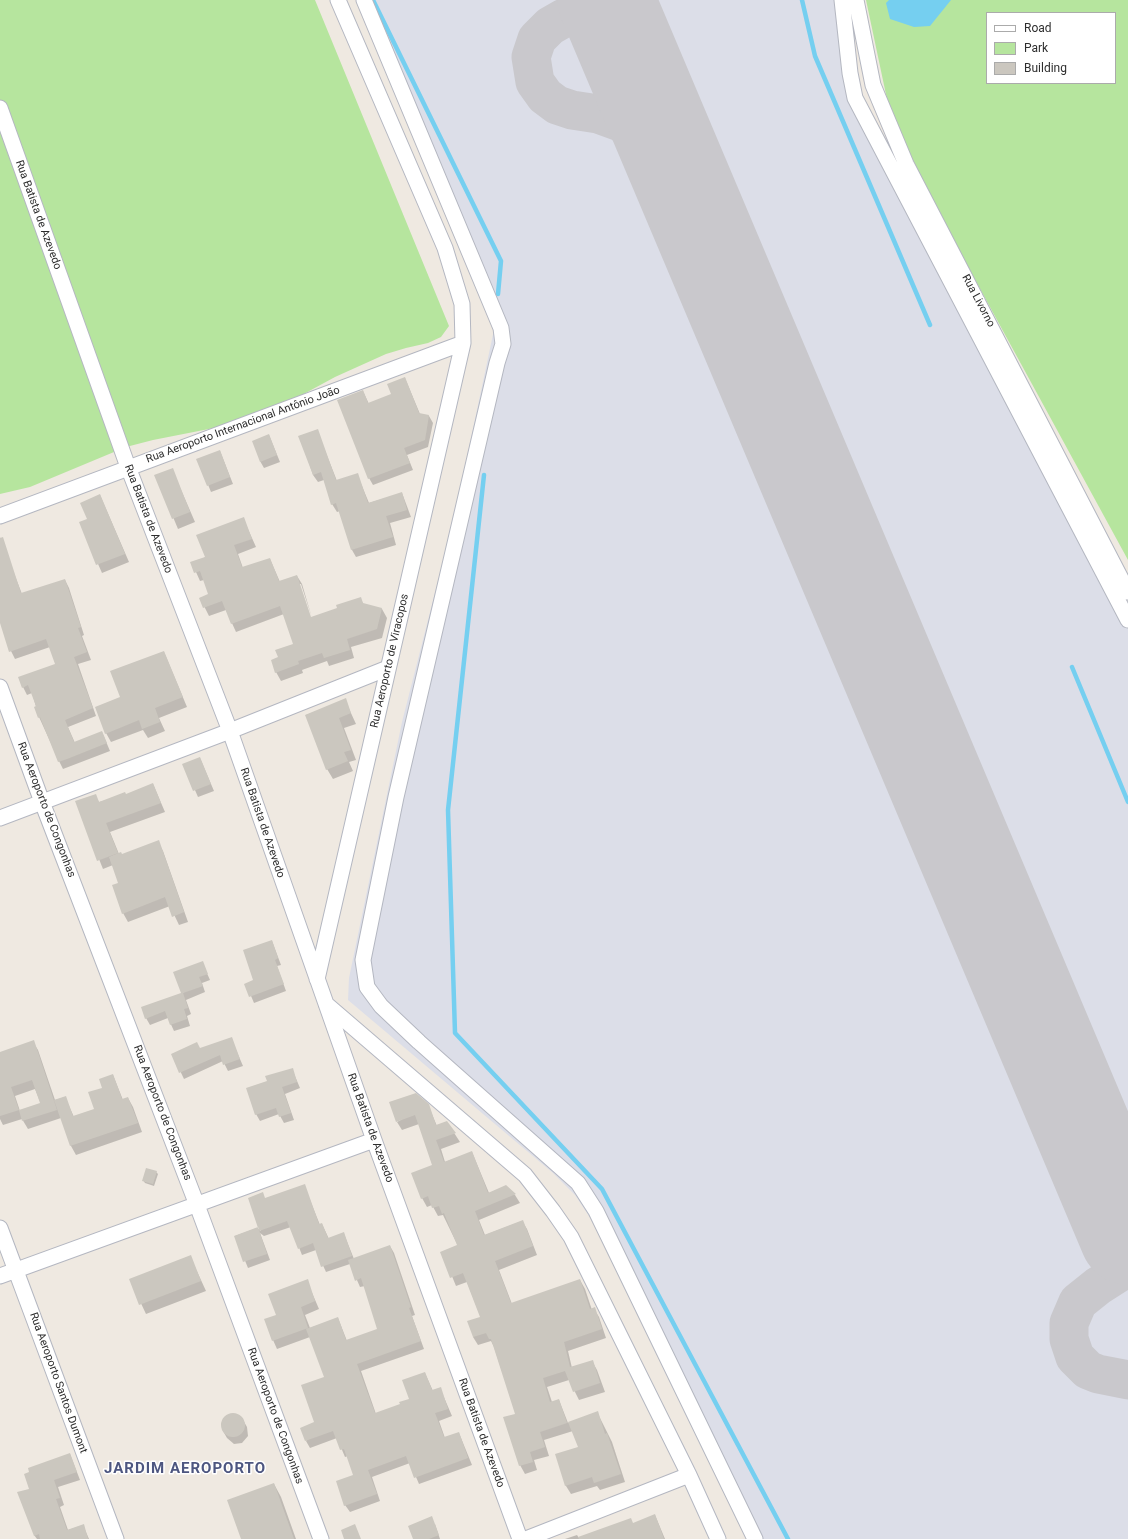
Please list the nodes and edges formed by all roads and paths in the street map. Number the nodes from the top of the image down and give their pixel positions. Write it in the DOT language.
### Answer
graph roads {
  1 [pos="338,0"];
  2 [pos="364,0"];
  3 [pos="842,0"];
  4 [pos="856,0"];
  5 [pos="0,108"];
  6 [pos="463,343"];
  7 [pos="128,467"];
  8 [pos="0,516"];
  9 [pos="1128,592"];
  10 [pos="1128,620"];
  11 [pos="388,668"];
  12 [pos="0,687"];
  13 [pos="230,731"];
  14 [pos="42,802"];
  15 [pos="0,818"];
  16 [pos="317,979"];
  17 [pos="325,1004"];
  18 [pos="374,1140"];
  19 [pos="197,1204"];
  20 [pos="0,1228"];
  21 [pos="16,1270"];
  22 [pos="0,1276"];
  23 [pos="690,1475"];
  24 [pos="116,1539"];
  25 [pos="321,1539"];
  26 [pos="520,1539"];
  27 [pos="526,1539"];
  28 [pos="718,1539"];
  29 [pos="755,1539"];
  1 -- 6 [label="street, Rua Aeroporto de Viracopos"];
  2 -- 29 [label="street"];
  3 -- 10 [label="street"];
  4 -- 9 [label="street, Rua Livorno"];
  5 -- 7 [label="street, Rua Batista de Azevedo"];
  6 -- 7 [label="street, Rua Aeroporto Internacional Antônio João"];
  6 -- 11 [label="street, Rua Aeroporto de Viracopos"];
  7 -- 8 [label="street, Rua Aeroporto Internacional Antônio João"];
  7 -- 13 [label="street, Rua Batista de Azevedo"];
  11 -- 13 [label="street"];
  11 -- 16 [label="street, Rua Aeroporto de Viracopos"];
  12 -- 14 [label="street, Rua Aeroporto de Congonhas"];
  13 -- 14 [label="street"];
  13 -- 16 [label="street, Rua Batista de Azevedo"];
  14 -- 15 [label="street"];
  14 -- 19 [label="street, Rua Aeroporto de Congonhas"];
  16 -- 17 [label="street, Rua Batista de Azevedo"];
  17 -- 18 [label="street, Rua Batista de Azevedo"];
  17 -- 23 [label="street"];
  18 -- 19 [label="street"];
  18 -- 26 [label="street, Rua Batista de Azevedo"];
  19 -- 21 [label="street"];
  19 -- 25 [label="street, Rua Aeroporto de Congonhas"];
  20 -- 21 [label="street, Rua Aeroporto Santos Dumont"];
  21 -- 22 [label="street"];
  21 -- 24 [label="street, Rua Aeroporto Santos Dumont"];
  23 -- 27 [label="street"];
  23 -- 28 [label="street"];
}
